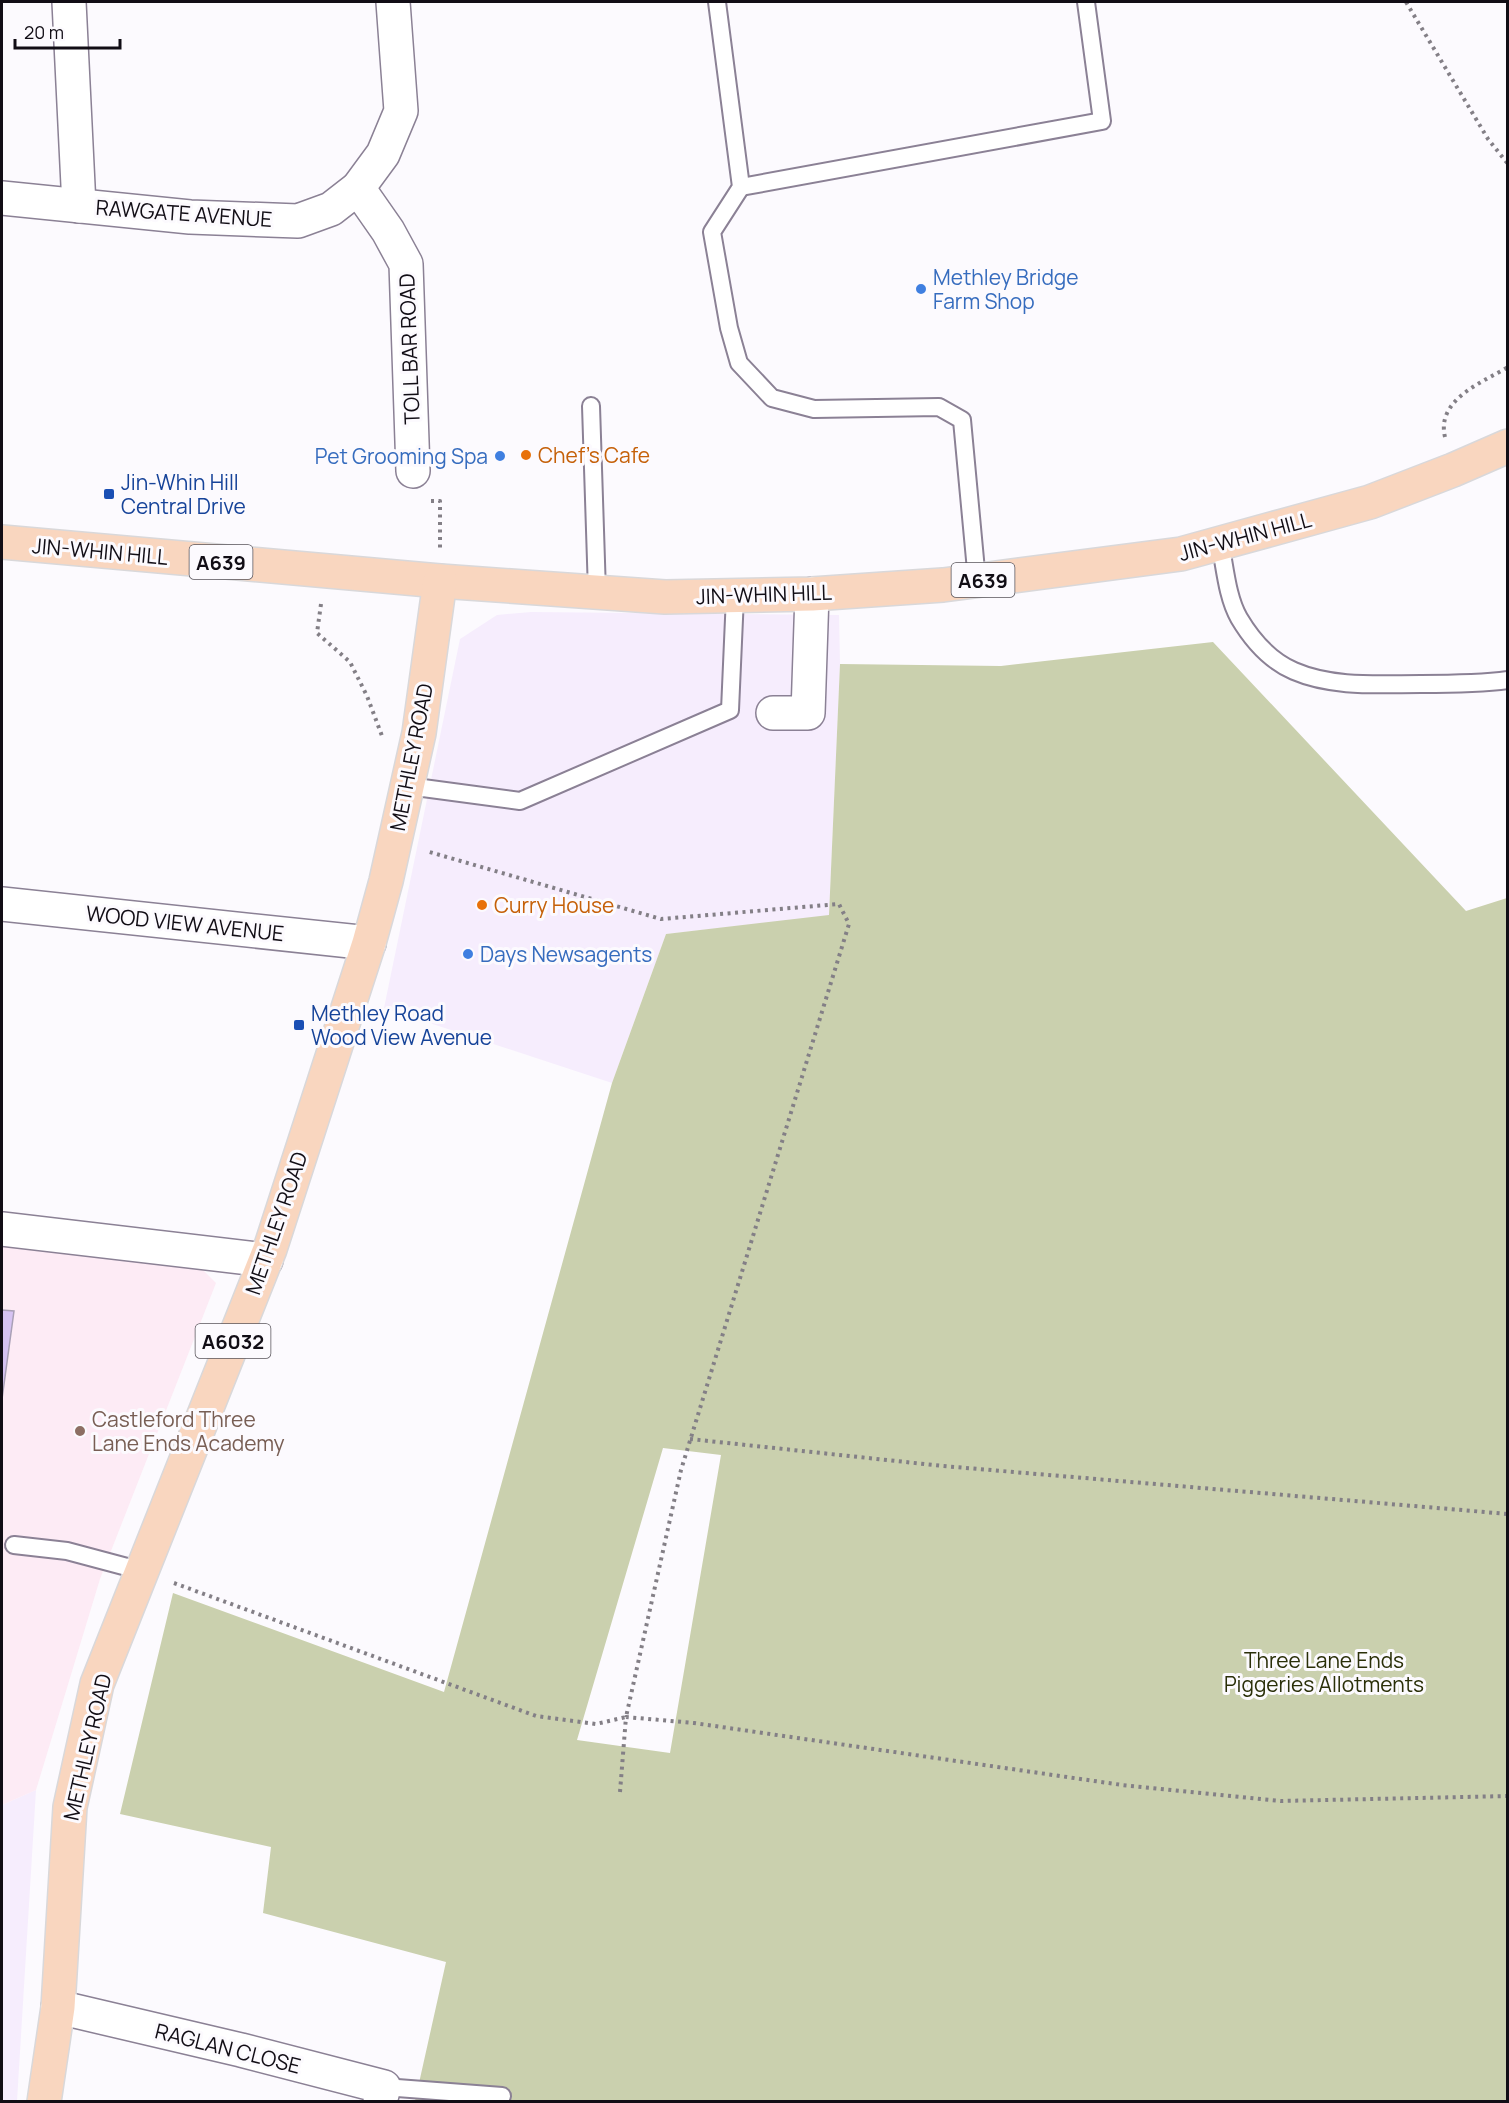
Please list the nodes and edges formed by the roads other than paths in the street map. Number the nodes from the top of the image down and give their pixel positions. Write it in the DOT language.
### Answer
graph roads {
  1 [pos="69,2"];
  2 [pos="393,2"];
  3 [pos="717,2"];
  4 [pos="1086,2"];
  5 [pos="741,187"];
  6 [pos="358,188"];
  7 [pos="2,198"];
  8 [pos="79,206"];
  9 [pos="591,406"];
  10 [pos="1508,446"];
  11 [pos="413,471"];
  12 [pos="2,542"];
  13 [pos="1220,543"];
  14 [pos="440,581"];
  15 [pos="977,581"];
  16 [pos="597,592"];
  17 [pos="813,594"];
  18 [pos="735,596"];
  19 [pos="1508,680"];
  20 [pos="773,713"];
  21 [pos="408,786"];
  22 [pos="2,904"];
  23 [pos="369,943"];
  24 [pos="2,1229"];
  25 [pos="266,1260"];
  26 [pos="14,1545"];
  27 [pos="142,1571"];
  28 [pos="58,2007"];
  29 [pos="382,2094"];
  30 [pos="502,2096"];
  31 [pos="44,2102"];
  1 -- 8 [label="street"];
  2 -- 6 [label="street"];
  3 -- 5 [label="lane"];
  4 -- 5 [label="lane"];
  5 -- 15 [label="lane"];
  6 -- 8 [label="street, RAWGATE AVENUE"];
  6 -- 11 [label="street, TOLL BAR ROAD"];
  7 -- 8 [label="street, RAWGATE AVENUE"];
  9 -- 16 [label="lane"];
  10 -- 13 [label="main road, JIN-WHIN HILL / A639"];
  12 -- 14 [label="main road, JIN-WHIN HILL / A639"];
  13 -- 15 [label="main road, JIN-WHIN HILL / A639"];
  13 -- 19 [label="lane"];
  14 -- 16 [label="main road, JIN-WHIN HILL / A639"];
  14 -- 21 [label="main road, METHLEY ROAD / A6032"];
  15 -- 17 [label="main road, JIN-WHIN HILL / A639"];
  16 -- 18 [label="main road, JIN-WHIN HILL / A639"];
  17 -- 18 [label="main road, JIN-WHIN HILL / A639"];
  17 -- 20 [label="street"];
  18 -- 21 [label="lane"];
  21 -- 23 [label="main road, METHLEY ROAD / A6032"];
  22 -- 23 [label="street, WOOD VIEW AVENUE"];
  23 -- 25 [label="main road, METHLEY ROAD / A6032"];
  24 -- 25 [label="street"];
  25 -- 27 [label="main road, METHLEY ROAD / A6032"];
  26 -- 27 [label="lane"];
  27 -- 28 [label="main road, METHLEY ROAD / A6032"];
  28 -- 29 [label="street, RAGLAN CLOSE"];
  28 -- 31 [label="main road, METHLEY ROAD / A6032"];
  29 -- 30 [label="lane"];
}
